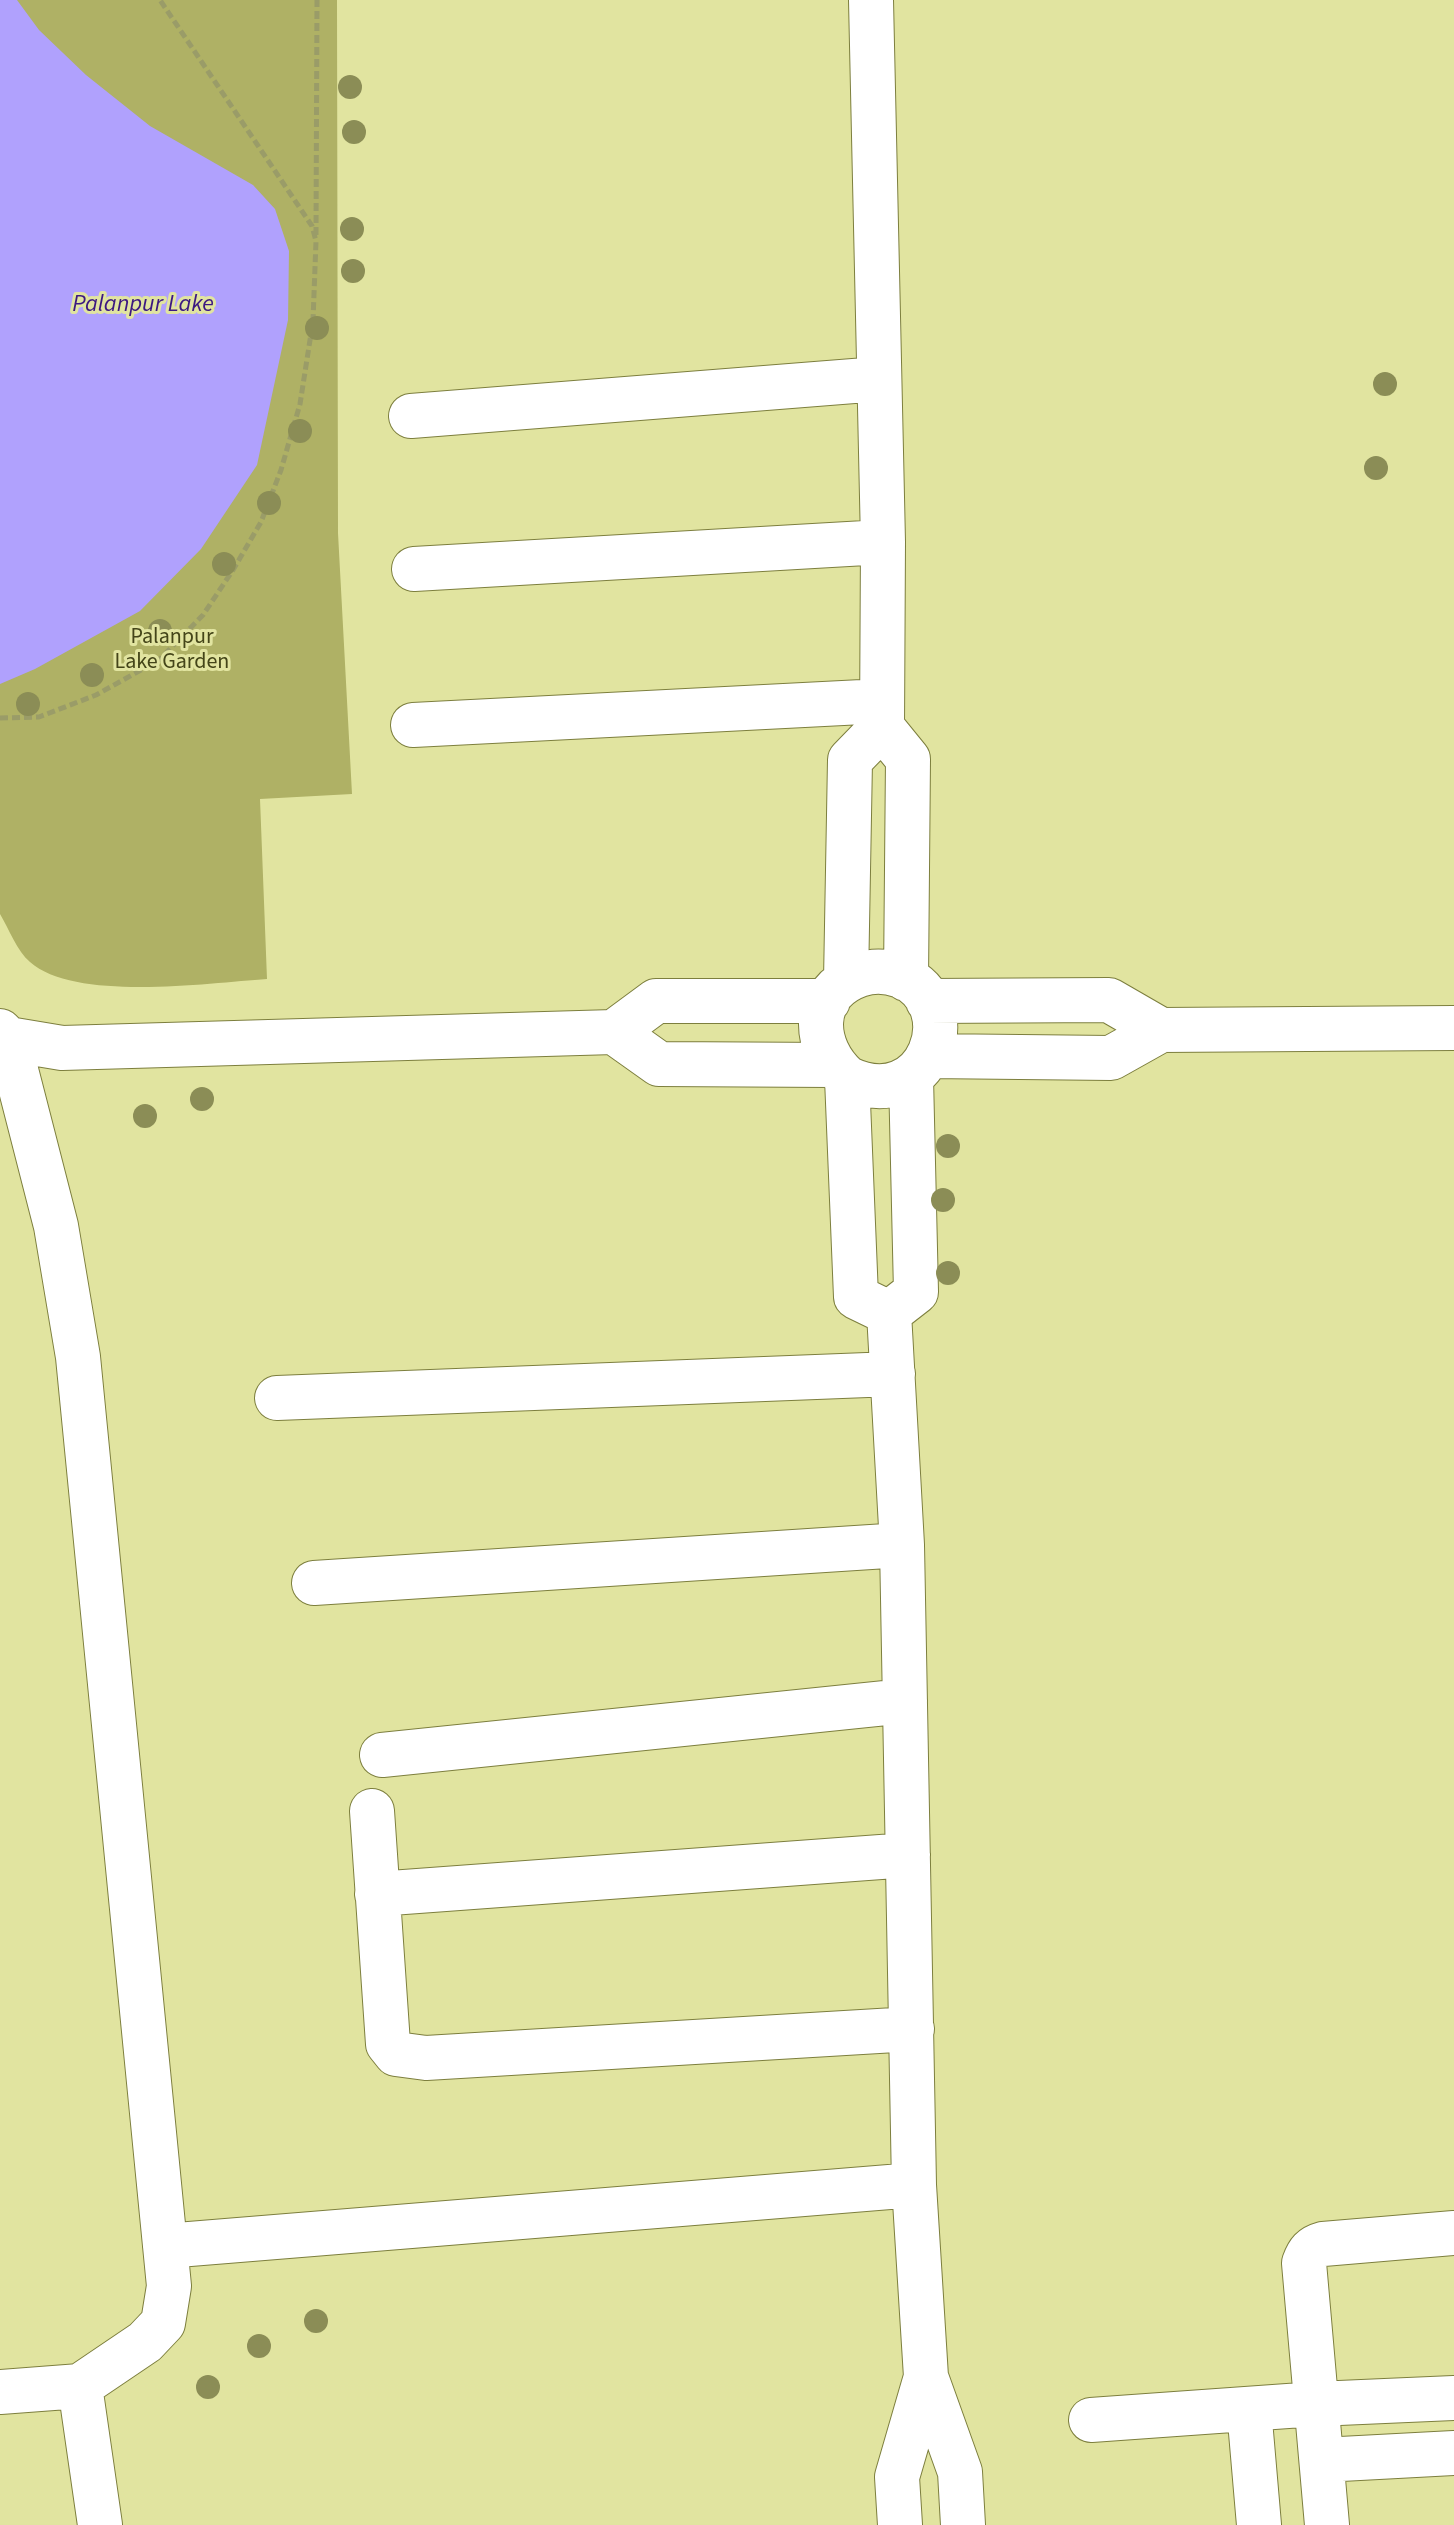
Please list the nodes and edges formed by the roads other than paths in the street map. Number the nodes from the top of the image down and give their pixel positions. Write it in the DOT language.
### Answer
graph roads {
  1 [pos="871,0"];
  2 [pos="879,379"];
  3 [pos="411,416"];
  4 [pos="883,542"];
  5 [pos="414,569"];
  6 [pos="882,714"];
  7 [pos="413,725"];
  8 [pos="917,990"];
  9 [pos="837,991"];
  10 [pos="1454,1028"];
  11 [pos="1161,1030"];
  12 [pos="614,1032"];
  13 [pos="4,1035"];
  14 [pos="920,1066"];
  15 [pos="840,1072"];
  16 [pos="889,1313"];
  17 [pos="893,1374"];
  18 [pos="277,1398"];
  19 [pos="902,1545"];
  20 [pos="314,1583"];
  21 [pos="905,1701"];
  22 [pos="382,1755"];
  23 [pos="372,1811"];
  24 [pos="908,1855"];
  25 [pos="377,1894"];
  26 [pos="912,2029"];
  27 [pos="914,2185"];
  28 [pos="1454,2233"];
  29 [pos="165,2246"];
  30 [pos="926,2377"];
  31 [pos="80,2386"];
  32 [pos="0,2392"];
  33 [pos="1454,2398"];
  34 [pos="1316,2404"];
  35 [pos="1249,2409"];
  36 [pos="1091,2420"];
  37 [pos="1454,2453"];
  38 [pos="1322,2460"];
  39 [pos="100,2525"];
  40 [pos="900,2525"];
  41 [pos="963,2525"];
  42 [pos="1259,2525"];
  43 [pos="1327,2525"];
  1 -- 2 [label="street"];
  2 -- 3 [label="street"];
  2 -- 4 [label="street"];
  4 -- 5 [label="street"];
  4 -- 6 [label="street"];
  6 -- 7 [label="street"];
  6 -- 8 [label="street"];
  6 -- 9 [label="street"];
  8 -- 9 [label="street"];
  8 -- 11 [label="street"];
  8 -- 14 [label="street"];
  9 -- 12 [label="street"];
  9 -- 15 [label="street"];
  10 -- 11 [label="street"];
  11 -- 14 [label="street"];
  12 -- 13 [label="street"];
  12 -- 15 [label="street"];
  13 -- 29 [label="street"];
  14 -- 15 [label="street"];
  14 -- 16 [label="street"];
  15 -- 16 [label="street"];
  16 -- 17 [label="street"];
  17 -- 18 [label="street"];
  17 -- 19 [label="street"];
  19 -- 20 [label="street"];
  19 -- 21 [label="street"];
  21 -- 22 [label="street"];
  21 -- 24 [label="street"];
  23 -- 25 [label="street"];
  24 -- 25 [label="street"];
  24 -- 26 [label="street"];
  25 -- 26 [label="street"];
  26 -- 27 [label="street"];
  27 -- 29 [label="street"];
  27 -- 30 [label="street"];
  28 -- 34 [label="street"];
  29 -- 31 [label="street"];
  30 -- 40 [label="street"];
  30 -- 41 [label="street"];
  31 -- 32 [label="street"];
  31 -- 39 [label="street"];
  33 -- 34 [label="street"];
  34 -- 35 [label="street"];
  34 -- 38 [label="street"];
  35 -- 36 [label="street"];
  35 -- 42 [label="street"];
  37 -- 38 [label="street"];
  38 -- 43 [label="street"];
}
